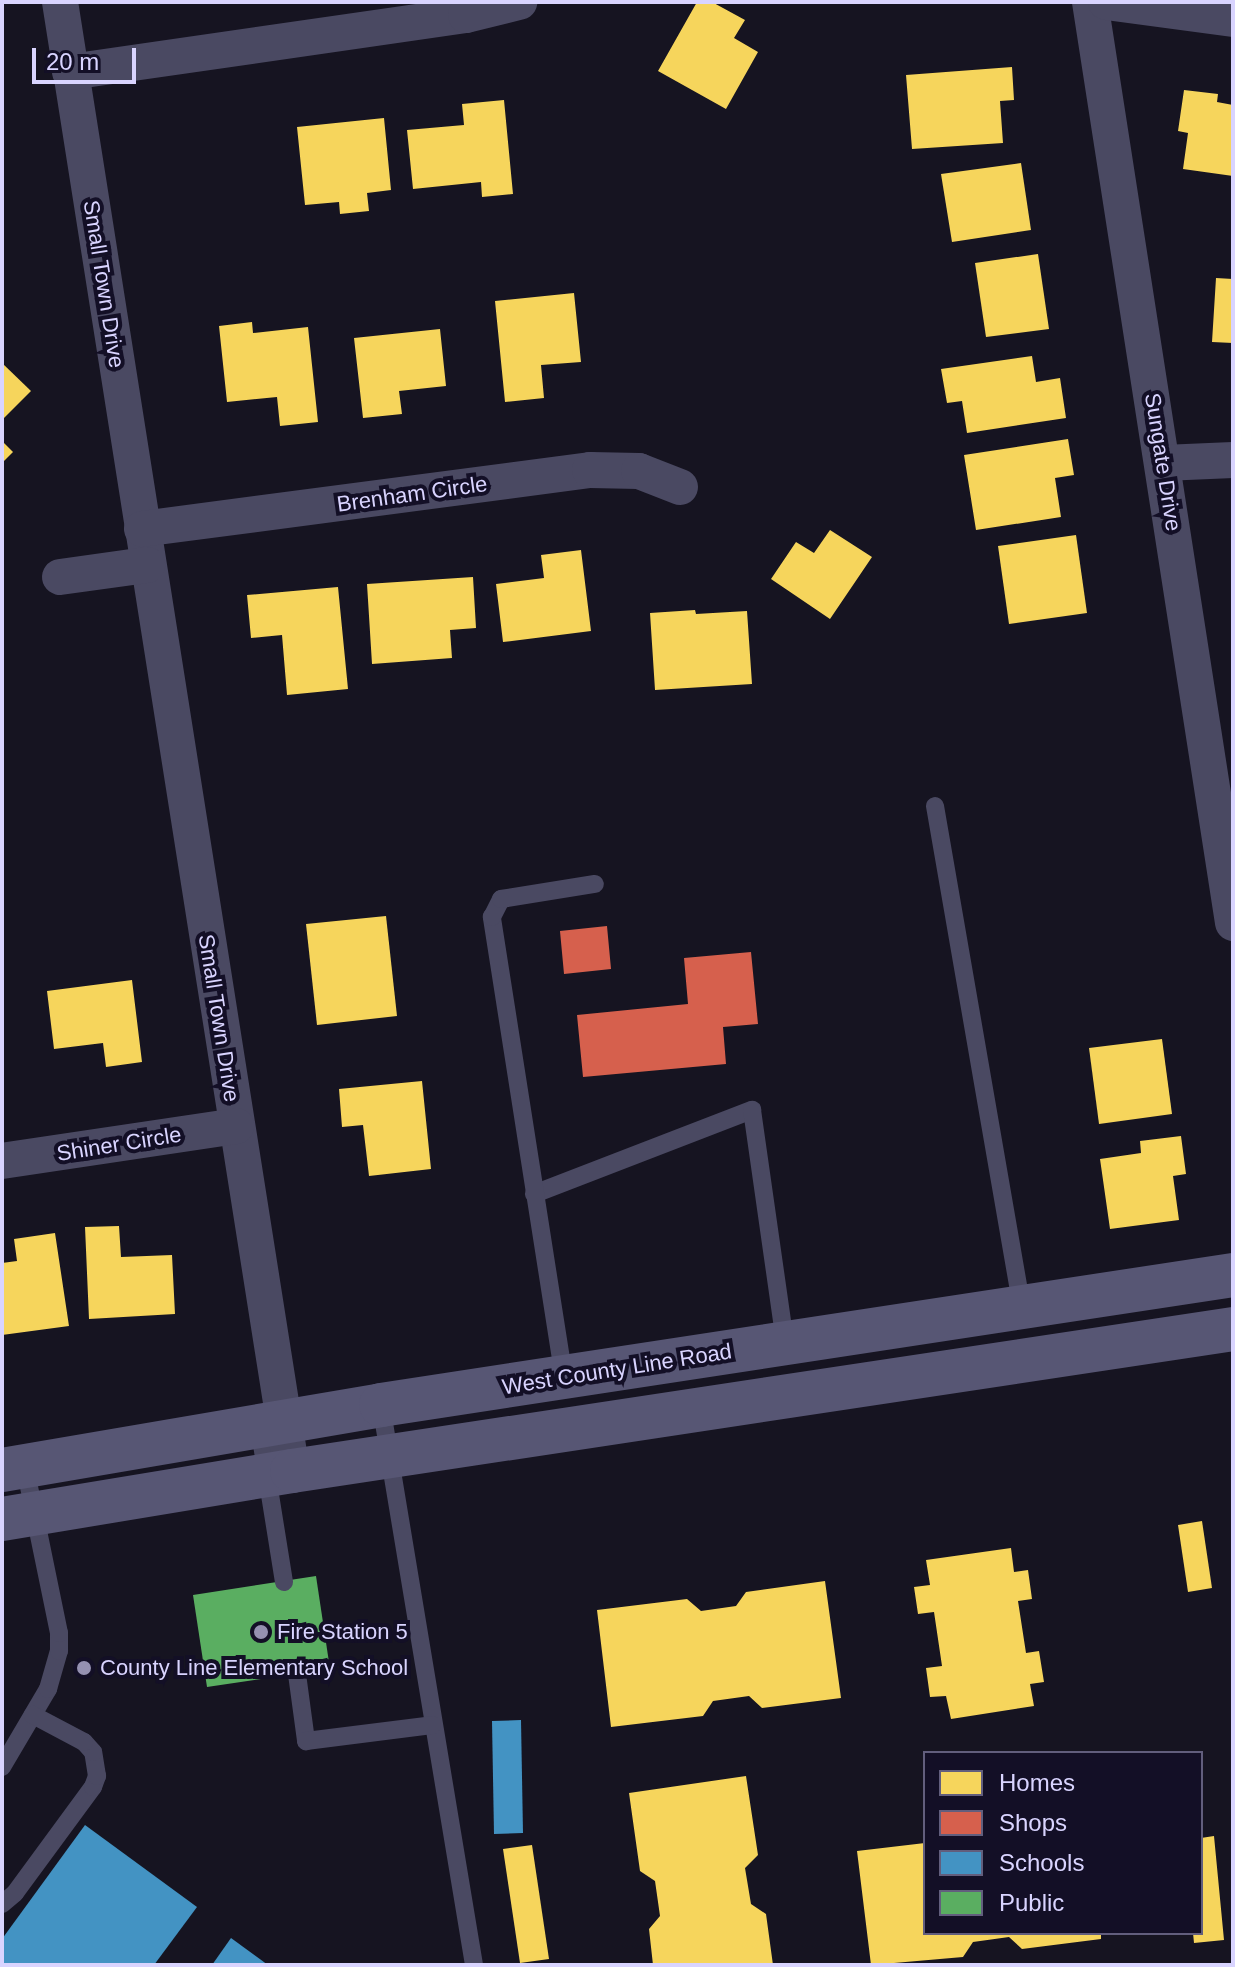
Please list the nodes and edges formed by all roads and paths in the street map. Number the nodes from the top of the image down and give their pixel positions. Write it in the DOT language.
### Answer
graph roads {
  1 [pos="60,2"];
  2 [pos="519,2"];
  3 [pos="1090,2"];
  4 [pos="1106,2"];
  5 [pos="1233,19"];
  6 [pos="70,72"];
  7 [pos="1233,460"];
  8 [pos="1163,463"];
  9 [pos="680,487"];
  10 [pos="142,529"];
  11 [pos="147,565"];
  12 [pos="60,577"];
  13 [pos="935,806"];
  14 [pos="595,884"];
  15 [pos="1233,923"];
  16 [pos="236,1126"];
  17 [pos="2,1161"];
  18 [pos="534,1194"];
  19 [pos="1233,1275"];
  20 [pos="1022,1308"];
  21 [pos="1233,1329"];
  22 [pos="785,1343"];
  23 [pos="564,1378"];
  24 [pos="381,1405"];
  25 [pos="272,1424"];
  26 [pos="390,1456"];
  27 [pos="13,1469"];
  28 [pos="280,1473"];
  29 [pos="18,1517"];
  30 [pos="284,1582"];
  31 [pos="297,1674"];
  32 [pos="33,1715"];
  33 [pos="432,1725"];
  34 [pos="2,1767"];
  35 [pos="2,1904"];
  36 [pos="474,1965"];
  1 -- 6 [label="street, Small Town Drive"];
  2 -- 6 [label="street"];
  3 -- 8 [label="street, Sungate Drive"];
  4 -- 5 [label="street"];
  6 -- 10 [label="street, Small Town Drive"];
  7 -- 8 [label="street"];
  8 -- 15 [label="street, Sungate Drive"];
  9 -- 10 [label="street, Brenham Circle"];
  10 -- 11 [label="street, Small Town Drive"];
  11 -- 12 [label="street"];
  11 -- 16 [label="street, Small Town Drive"];
  13 -- 20 [label="lane"];
  14 -- 18 [label="lane"];
  16 -- 17 [label="street, Shiner Circle"];
  16 -- 25 [label="street, Small Town Drive"];
  18 -- 22 [label="lane"];
  18 -- 23 [label="lane"];
  19 -- 20 [label="main road, West County Line Road"];
  20 -- 22 [label="main road, West County Line Road"];
  21 -- 26 [label="main road"];
  22 -- 23 [label="main road, West County Line Road"];
  23 -- 24 [label="main road, West County Line Road"];
  24 -- 25 [label="main road, West County Line Road"];
  24 -- 26 [label="lane"];
  25 -- 27 [label="main road, West County Line Road"];
  25 -- 28 [label="street, Small Town Drive"];
  26 -- 28 [label="main road"];
  26 -- 33 [label="lane"];
  27 -- 29 [label="lane"];
  28 -- 29 [label="main road"];
  28 -- 30 [label="lane"];
  29 -- 32 [label="lane"];
  31 -- 33 [label="lane"];
  32 -- 34 [label="lane"];
  32 -- 35 [label="lane"];
  33 -- 36 [label="lane"];
}
